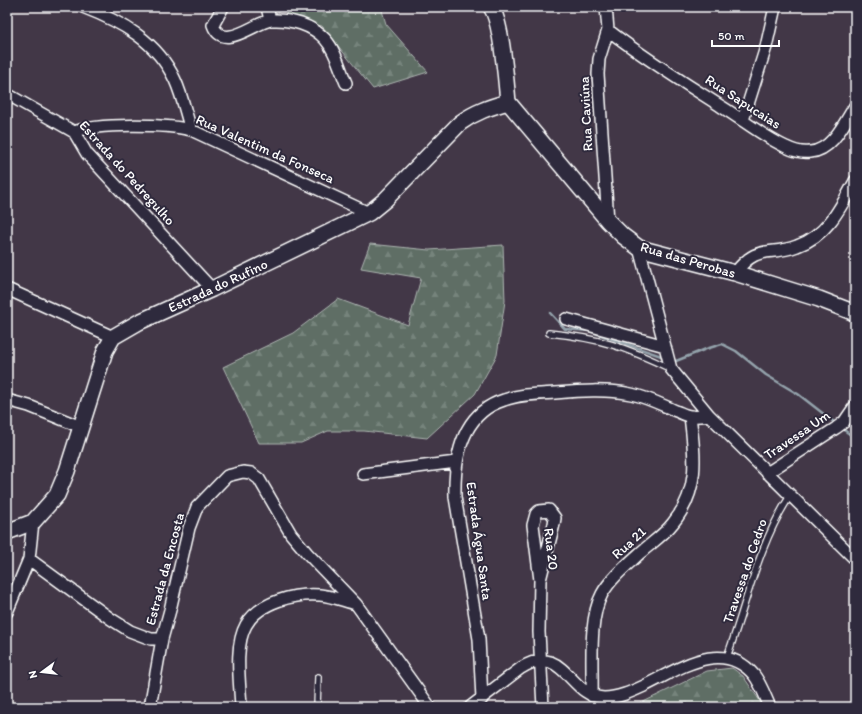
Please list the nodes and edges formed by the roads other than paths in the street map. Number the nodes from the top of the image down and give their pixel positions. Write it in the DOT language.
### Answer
graph roads {
  1 [pos="84,7"];
  2 [pos="223,7"];
  3 [pos="267,7"];
  4 [pos="491,7"];
  5 [pos="606,7"];
  6 [pos="775,7"];
  7 [pos="270,20"];
  8 [pos="608,30"];
  9 [pos="346,84"];
  10 [pos="7,94"];
  11 [pos="508,102"];
  12 [pos="855,106"];
  13 [pos="744,120"];
  14 [pos="191,130"];
  15 [pos="74,132"];
  16 [pos="855,181"];
  17 [pos="369,213"];
  18 [pos="608,220"];
  19 [pos="638,248"];
  20 [pos="735,273"];
  21 [pos="7,289"];
  22 [pos="212,290"];
  23 [pos="855,313"];
  24 [pos="566,319"];
  25 [pos="549,333"];
  26 [pos="112,337"];
  27 [pos="665,346"];
  28 [pos="671,369"];
  29 [pos="7,400"];
  30 [pos="855,406"];
  31 [pos="709,415"];
  32 [pos="690,416"];
  33 [pos="81,427"];
  34 [pos="456,462"];
  35 [pos="767,473"];
  36 [pos="364,474"];
  37 [pos="790,496"];
  38 [pos="33,522"];
  39 [pos="7,532"];
  40 [pos="29,559"];
  41 [pos="855,559"];
  42 [pos="540,580"];
  43 [pos="356,604"];
  44 [pos="7,612"];
  45 [pos="162,639"];
  46 [pos="727,657"];
  47 [pos="540,659"];
  48 [pos="318,677"];
  49 [pos="592,696"];
  50 [pos="482,699"];
  51 [pos="150,707"];
  52 [pos="241,707"];
  53 [pos="317,707"];
  54 [pos="430,707"];
  55 [pos="470,707"];
  56 [pos="543,707"];
  57 [pos="770,707"];
  1 -- 14 [label="street"];
  2 -- 7 [label="street"];
  3 -- 7 [label="street"];
  4 -- 11 [label="street"];
  5 -- 8 [label="street, Rua Caviúna"];
  6 -- 13 [label="street"];
  7 -- 9 [label="street"];
  8 -- 13 [label="street, Rua Sapucaias"];
  8 -- 18 [label="street, Rua Caviúna"];
  10 -- 15 [label="street, Estrada do Pedregulho"];
  11 -- 17 [label="street, Estrada do Rufino"];
  11 -- 18 [label="street, Rua das Perobas"];
  12 -- 13 [label="street, Rua Sapucaias"];
  14 -- 15 [label="street, Rua Valentim da Fonseca"];
  14 -- 17 [label="street, Rua Valentim da Fonseca"];
  15 -- 22 [label="street, Estrada do Pedregulho"];
  16 -- 20 [label="street"];
  17 -- 22 [label="street, Estrada do Rufino"];
  18 -- 19 [label="street, Rua das Perobas"];
  19 -- 20 [label="street, Rua das Perobas"];
  19 -- 27 [label="street"];
  20 -- 23 [label="street, Rua das Perobas"];
  21 -- 26 [label="street"];
  22 -- 26 [label="street, Estrada do Rufino"];
  24 -- 27 [label="street"];
  25 -- 28 [label="lane"];
  26 -- 33 [label="street"];
  27 -- 28 [label="street"];
  28 -- 31 [label="street"];
  29 -- 33 [label="street"];
  30 -- 35 [label="street, Travessa Um"];
  31 -- 32 [label="street, Estrada Água Santa"];
  31 -- 35 [label="street"];
  32 -- 34 [label="street, Estrada Água Santa"];
  32 -- 49 [label="street, Rua 21"];
  33 -- 38 [label="street"];
  34 -- 36 [label="street"];
  34 -- 50 [label="street, Estrada Água Santa"];
  35 -- 37 [label="street"];
  37 -- 41 [label="street"];
  37 -- 46 [label="lane, Travessa do Cedro"];
  38 -- 39 [label="street"];
  38 -- 40 [label="street"];
  40 -- 44 [label="street"];
  40 -- 45 [label="street"];
  42 -- 42 [label="street, Rua 20"];
  42 -- 47 [label="street, Rua 20"];
  43 -- 45 [label="street, Estrada da Encosta"];
  43 -- 52 [label="street"];
  43 -- 54 [label="street"];
  45 -- 51 [label="street, Estrada da Encosta"];
  46 -- 49 [label="street"];
  46 -- 57 [label="street"];
  47 -- 49 [label="street"];
  47 -- 50 [label="street"];
  47 -- 56 [label="street, Rua 20"];
  48 -- 53 [label="lane"];
  50 -- 55 [label="street"];
}
